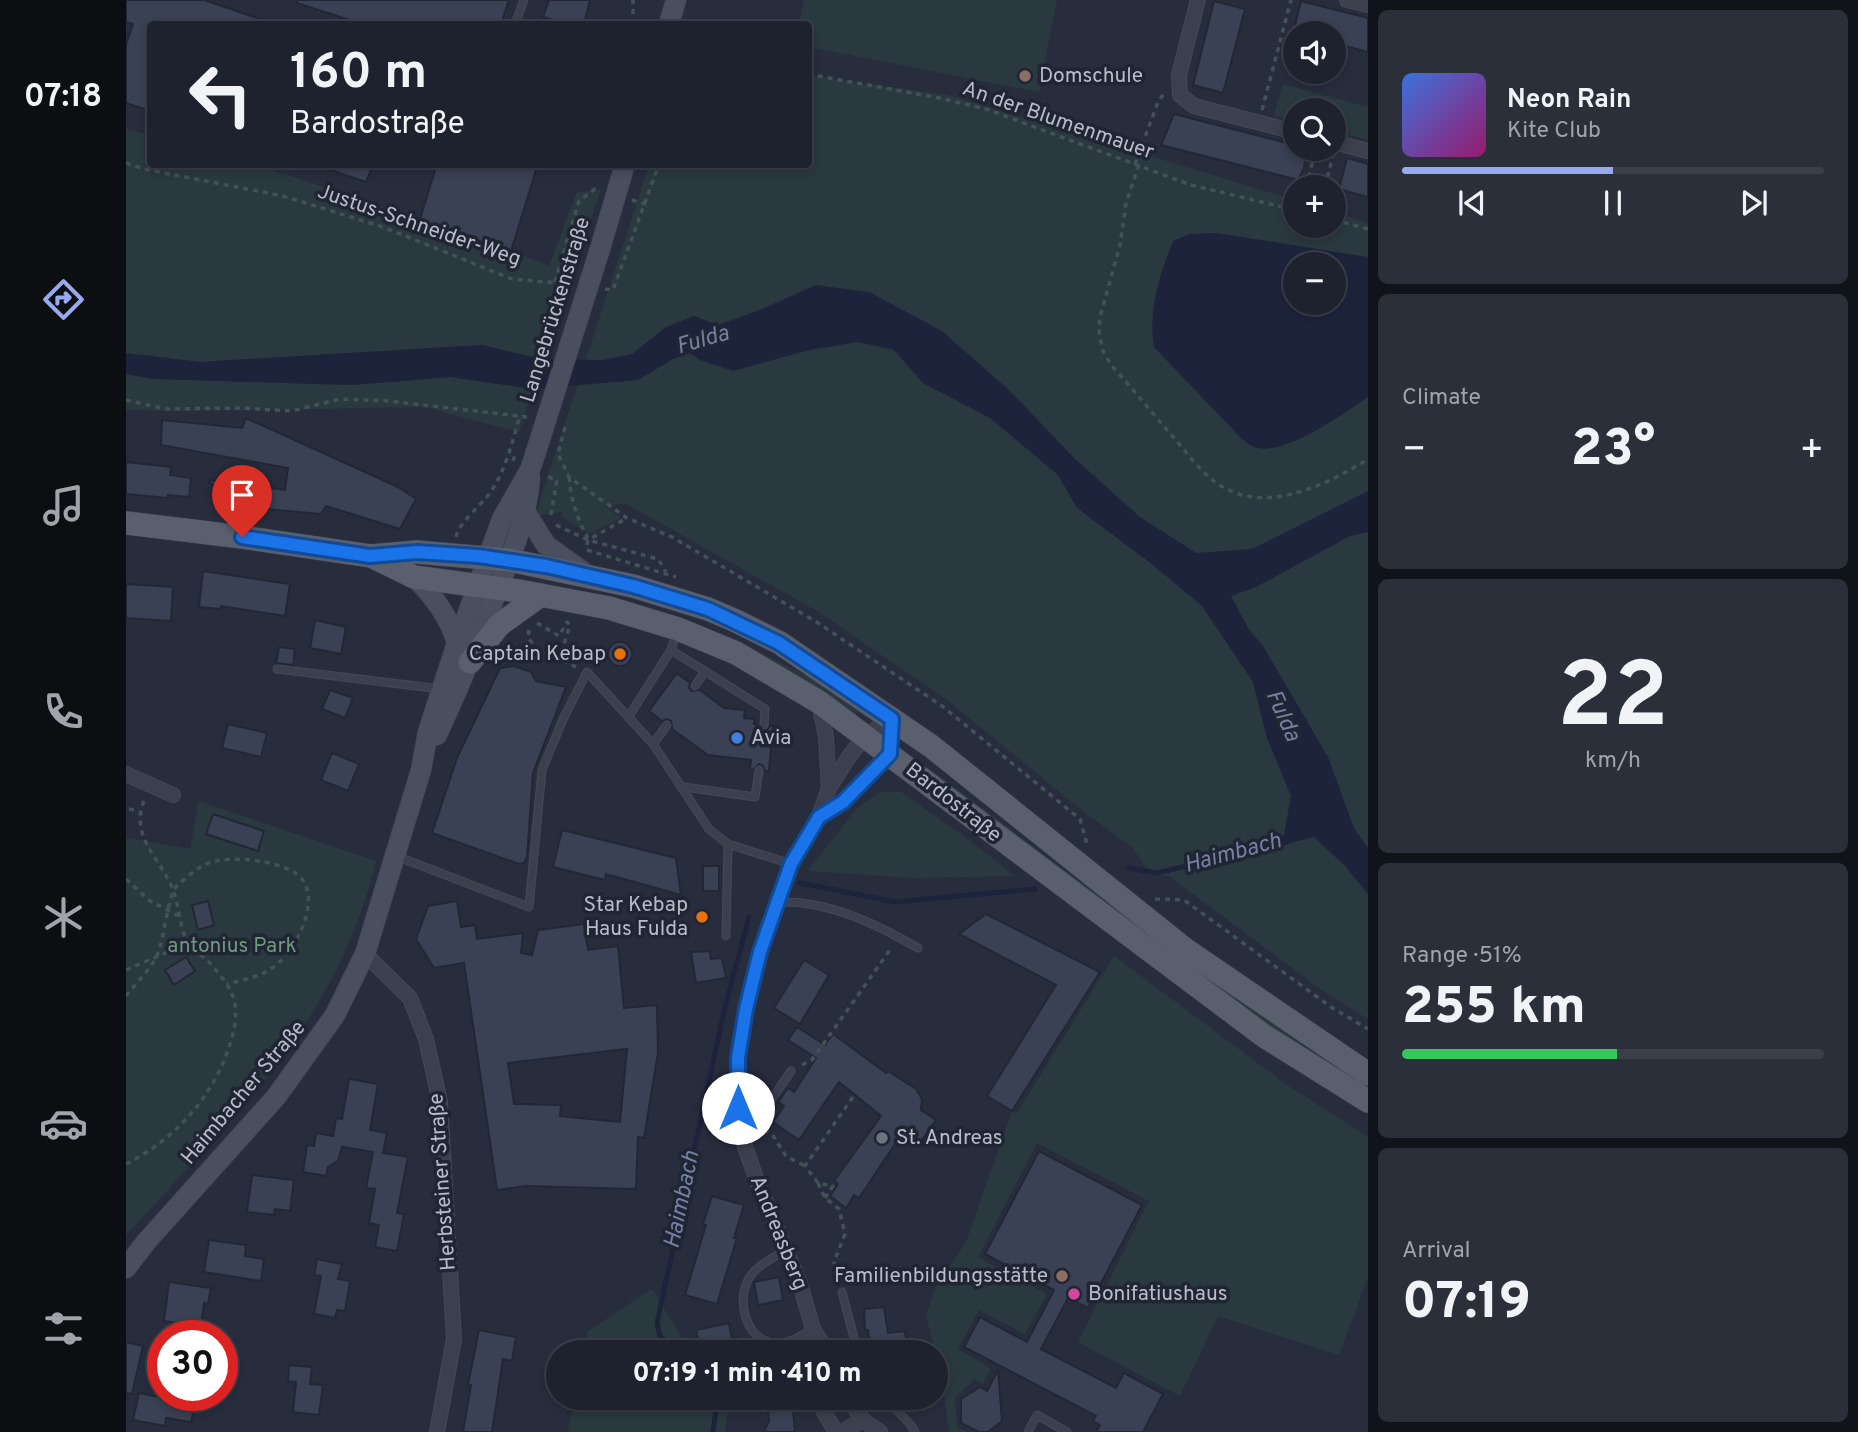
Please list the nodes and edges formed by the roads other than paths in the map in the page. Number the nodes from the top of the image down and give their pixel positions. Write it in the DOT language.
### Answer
graph roads {
  1 [pos="524,0"];
  2 [pos="676,0"];
  3 [pos="1198,0"];
  4 [pos="1347,0"];
  5 [pos="1368,5"];
  6 [pos="515,21"];
  7 [pos="670,21"];
  8 [pos="1283,129"];
  9 [pos="1346,145"];
  10 [pos="1368,151"];
  11 [pos="624,168"];
  12 [pos="537,467"];
  13 [pos="526,513"];
  14 [pos="126,523"];
  15 [pos="370,556"];
  16 [pos="499,558"];
  17 [pos="586,575"];
  18 [pos="414,577"];
  19 [pos="488,587"];
  20 [pos="541,595"];
  21 [pos="675,640"];
  22 [pos="457,643"];
  23 [pos="470,662"];
  24 [pos="277,669"];
  25 [pos="705,671"];
  26 [pos="695,686"];
  27 [pos="442,689"];
  28 [pos="819,702"];
  29 [pos="629,716"];
  30 [pos="892,719"];
  31 [pos="667,725"];
  32 [pos="764,725"];
  33 [pos="865,736"];
  34 [pos="653,744"];
  35 [pos="890,754"];
  36 [pos="421,770"];
  37 [pos="760,770"];
  38 [pos="126,774"];
  39 [pos="684,787"];
  40 [pos="829,788"];
  41 [pos="173,795"];
  42 [pos="819,817"];
  43 [pos="728,844"];
  44 [pos="395,856"];
  45 [pos="791,864"];
  46 [pos="778,902"];
  47 [pos="726,936"];
  48 [pos="918,948"];
  49 [pos="365,954"];
  50 [pos="791,1071"];
  51 [pos="1368,1074"];
  52 [pos="1368,1101"];
  53 [pos="743,1141"];
  54 [pos="786,1249"];
  55 [pos="126,1268"];
  56 [pos="842,1292"];
  57 [pos="813,1329"];
  58 [pos="812,1340"];
  59 [pos="820,1340"];
  60 [pos="855,1340"];
  61 [pos="824,1410"];
  62 [pos="857,1410"];
  63 [pos="897,1410"];
  64 [pos="870,1428"];
  65 [pos="437,1432"];
  66 [pos="836,1432"];
  67 [pos="842,1432"];
  68 [pos="915,1432"];
  69 [pos="1028,1432"];
  70 [pos="1067,1432"];
  1 -- 6 [label="lane"];
  2 -- 7 [label="main road"];
  3 -- 8 [label="street"];
  4 -- 5 [label="street"];
  9 -- 10 [label="street"];
  11 -- 12 [label="main road, Langebrückenstraße, bridge"];
  12 -- 13 [label="main road, Langebrückenstraße"];
  12 -- 16 [label="main road, Langebrückenstraße"];
  13 -- 16 [label="main road, Langebrückenstraße"];
  13 -- 17 [label="main road"];
  14 -- 15 [label="main road"];
  15 -- 16 [label="main road, Bardostraße"];
  15 -- 18 [label="main road, Bardostraße"];
  16 -- 17 [label="main road, Bardostraße"];
  16 -- 19 [label="main road"];
  17 -- 30 [label="main road, Bardostraße"];
  18 -- 19 [label="main road, Bardostraße"];
  18 -- 22 [label="main road"];
  19 -- 20 [label="main road, Bardostraße"];
  19 -- 22 [label="main road, Haimbacher Straße"];
  19 -- 23 [label="main road, Haimbacher Straße"];
  20 -- 21 [label="main road, Bardostraße"];
  20 -- 23 [label="main road"];
  21 -- 25 [label="lane"];
  21 -- 28 [label="main road, Bardostraße"];
  21 -- 29 [label="lane"];
  22 -- 27 [label="main road, Haimbacher Straße"];
  23 -- 36 [label="main road, Haimbacher Straße"];
  24 -- 27 [label="lane"];
  25 -- 26 [label="lane"];
  25 -- 32 [label="lane"];
  27 -- 36 [label="main road, Haimbacher Straße"];
  28 -- 33 [label="main road, Bardostraße"];
  28 -- 40 [label="street, Andreasberg"];
  29 -- 34 [label="lane"];
  29 -- 44 [label="lane"];
  30 -- 33 [label="street, Andreasberg"];
  30 -- 35 [label="street"];
  30 -- 51 [label="main road, Bardostraße"];
  31 -- 34 [label="lane"];
  33 -- 35 [label="main road, Bardostraße"];
  33 -- 40 [label="street, Andreasberg"];
  34 -- 39 [label="lane"];
  35 -- 42 [label="street, Andreasberg"];
  35 -- 52 [label="main road, Bardostraße"];
  36 -- 44 [label="main road, Haimbacher Straße"];
  37 -- 39 [label="lane"];
  38 -- 41 [label="street"];
  39 -- 43 [label="lane"];
  40 -- 42 [label="street, Andreasberg"];
  42 -- 45 [label="street, Andreasberg"];
  43 -- 45 [label="lane"];
  43 -- 47 [label="lane"];
  44 -- 49 [label="main road, Haimbacher Straße"];
  45 -- 46 [label="street, Andreasberg"];
  46 -- 48 [label="lane"];
  46 -- 53 [label="street, Andreasberg"];
  49 -- 55 [label="main road, Haimbacher Straße"];
  49 -- 65 [label="street, Herbsteiner Straße"];
  50 -- 53 [label="lane"];
  53 -- 54 [label="street, Andreasberg"];
  54 -- 57 [label="street, Andreasberg"];
  54 -- 57 [label="lane"];
  56 -- 60 [label="lane"];
  57 -- 58 [label="street, Andreasberg"];
  57 -- 59 [label="street, Andreasberg"];
  61 -- 66 [label="street"];
  62 -- 64 [label="street"];
  63 -- 68 [label="lane"];
  64 -- 67 [label="street"];
  69 -- 70 [label="lane"];
}
